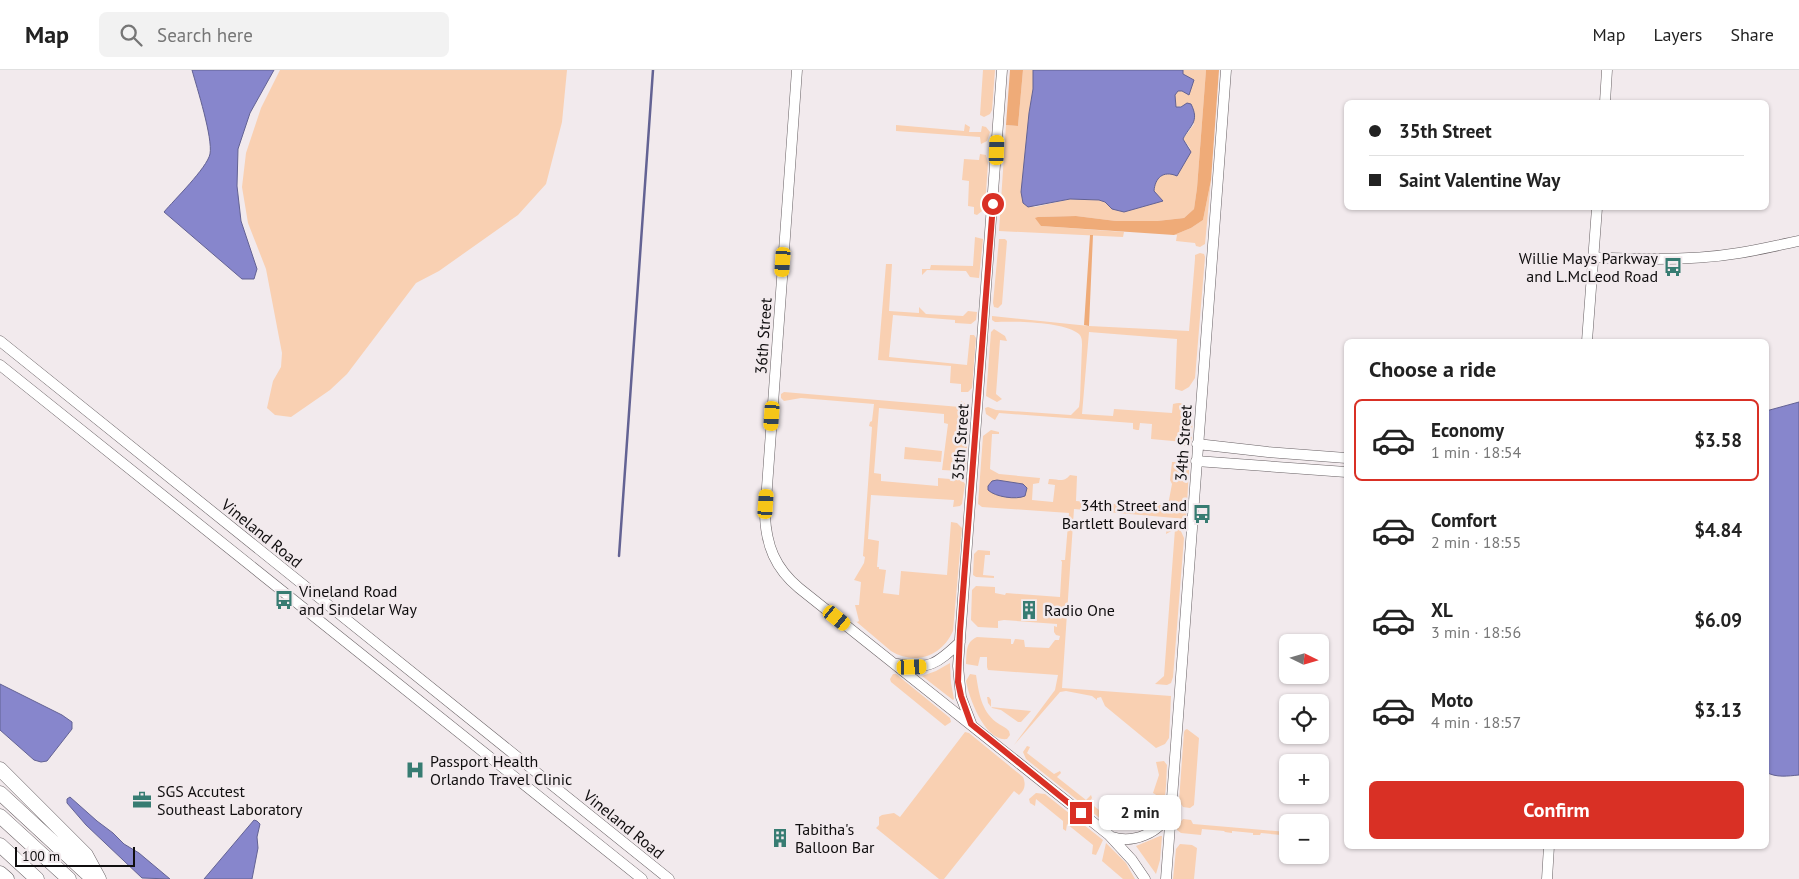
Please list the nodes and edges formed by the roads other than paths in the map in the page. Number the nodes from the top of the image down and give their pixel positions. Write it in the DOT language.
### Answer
graph roads {
  1 [pos="797,70"];
  2 [pos="1002,70"];
  3 [pos="1226,70"];
  4 [pos="1607,70"];
  5 [pos="1605,100"];
  6 [pos="1597,210"];
  7 [pos="1799,241"];
  8 [pos="1594,257"];
  9 [pos="1587,339"];
  10 [pos="0,342"];
  11 [pos="0,365"];
  12 [pos="1197,444"];
  13 [pos="1344,458"];
  14 [pos="1196,461"];
  15 [pos="1344,472"];
  16 [pos="321,600"];
  17 [pos="309,614"];
  18 [pos="960,642"];
  19 [pos="895,664"];
  20 [pos="452,705"];
  21 [pos="441,718"];
  22 [pos="971,724"];
  23 [pos="0,769"];
  24 [pos="0,793"];
  25 [pos="1171,809"];
  26 [pos="0,816"];
  27 [pos="1109,836"];
  28 [pos="0,845"];
  29 [pos="1549,849"];
  30 [pos="1132,860"];
  31 [pos="0,873"];
  32 [pos="6,879"];
  33 [pos="37,879"];
  34 [pos="69,879"];
  35 [pos="93,879"];
  36 [pos="99,879"];
  37 [pos="642,879"];
  38 [pos="669,879"];
  39 [pos="1140,879"];
  40 [pos="1144,879"];
  41 [pos="1166,879"];
  42 [pos="1547,879"];
  1 -- 19 [label="street, 36th Street"];
  2 -- 18 [label="street, 35th Street"];
  3 -- 12 [label="street, 34th Street"];
  4 -- 5 [label="street"];
  6 -- 8 [label="street"];
  7 -- 8 [label="street"];
  8 -- 9 [label="street"];
  10 -- 16 [label="street, Vineland Road"];
  11 -- 17 [label="street, Vineland Road"];
  12 -- 13 [label="street"];
  12 -- 14 [label="street, 34th Street"];
  14 -- 15 [label="street"];
  14 -- 25 [label="street, 34th Street"];
  16 -- 17 [label="street"];
  16 -- 20 [label="street, Vineland Road"];
  17 -- 21 [label="street, Vineland Road"];
  18 -- 19 [label="street"];
  18 -- 22 [label="street, 35th Street"];
  19 -- 22 [label="street, 36th Street"];
  20 -- 21 [label="street"];
  20 -- 38 [label="street, Vineland Road"];
  21 -- 37 [label="street, Vineland Road"];
  22 -- 27 [label="street, 36th Street"];
  23 -- 36 [label="highway"];
  24 -- 35 [label="highway"];
  25 -- 27 [label="street"];
  25 -- 41 [label="street, 34th Street"];
  26 -- 34 [label="highway"];
  27 -- 30 [label="street, 36th Street"];
  28 -- 33 [label="highway"];
  29 -- 42 [label="street"];
  30 -- 39 [label="street"];
  30 -- 40 [label="street"];
  31 -- 32 [label="highway"];
}
